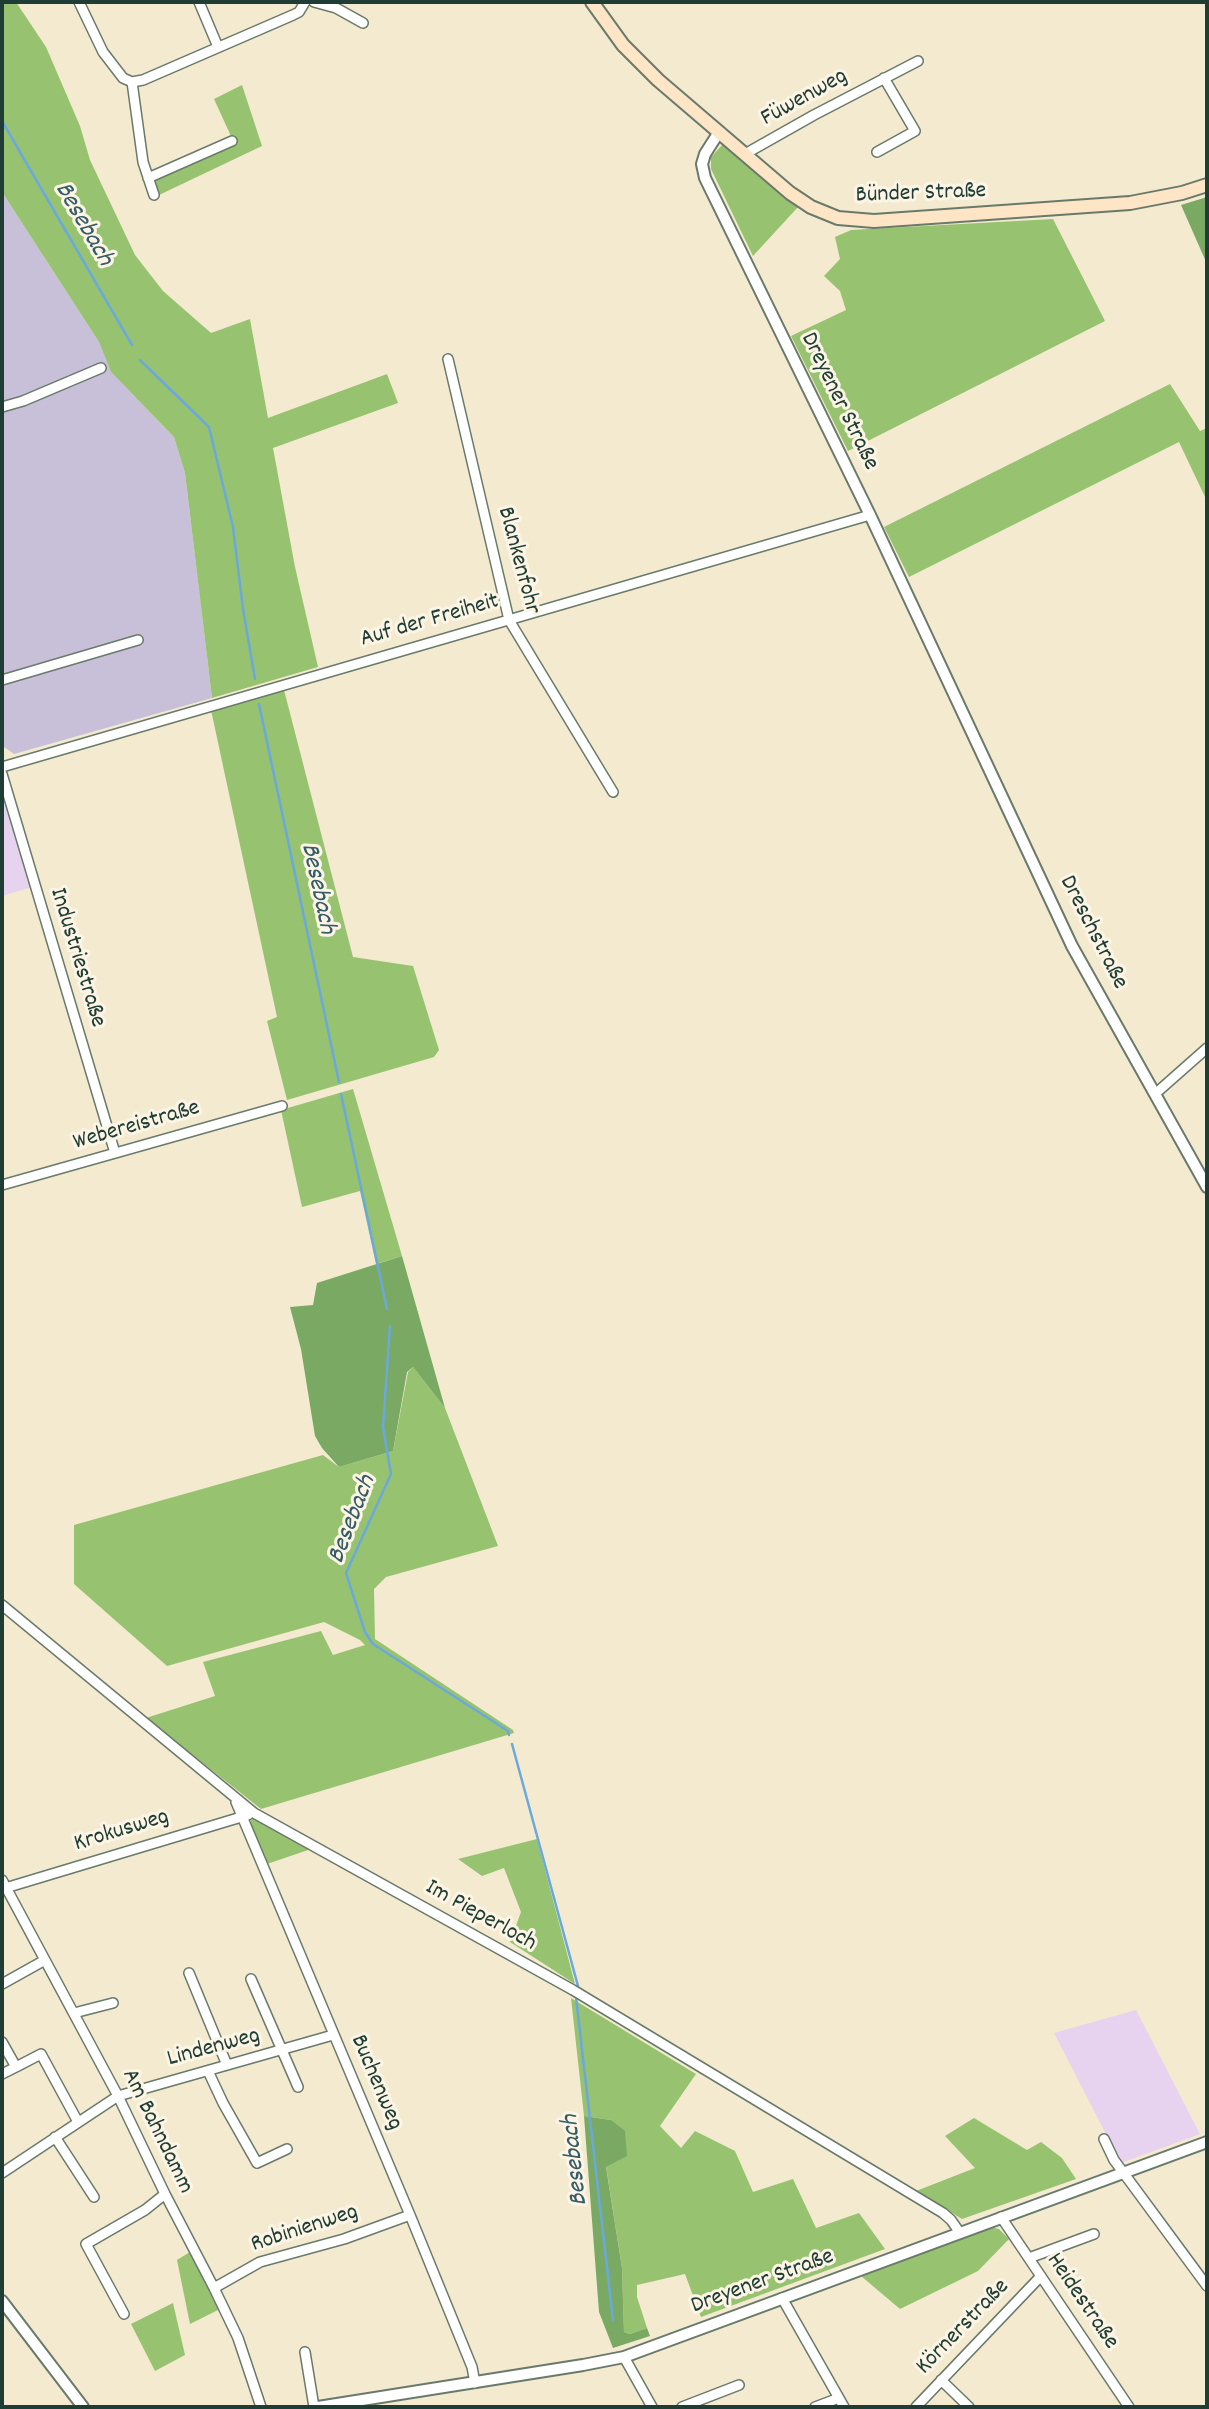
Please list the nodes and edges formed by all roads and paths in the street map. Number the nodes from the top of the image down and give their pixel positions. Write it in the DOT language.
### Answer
graph roads {
  1 [pos="79,2"];
  2 [pos="199,2"];
  3 [pos="305,2"];
  4 [pos="314,2"];
  5 [pos="592,2"];
  6 [pos="338,5"];
  7 [pos="363,23"];
  8 [pos="218,47"];
  9 [pos="918,61"];
  10 [pos="884,78"];
  11 [pos="132,82"];
  12 [pos="719,132"];
  13 [pos="232,141"];
  14 [pos="877,152"];
  15 [pos="745,154"];
  16 [pos="148,178"];
  17 [pos="1207,185"];
  18 [pos="154,195"];
  19 [pos="448,359"];
  20 [pos="100,368"];
  21 [pos="2,407"];
  22 [pos="870,514"];
  23 [pos="509,620"];
  24 [pos="138,640"];
  25 [pos="2,680"];
  26 [pos="954,691"];
  27 [pos="2,767"];
  28 [pos="2,774"];
  29 [pos="613,792"];
  30 [pos="1207,1048"];
  31 [pos="1155,1094"];
  32 [pos="282,1106"];
  33 [pos="115,1153"];
  34 [pos="2,1185"];
  35 [pos="1207,1187"];
  36 [pos="2,1605"];
  37 [pos="234,1799"];
  38 [pos="254,1813"];
  39 [pos="242,1816"];
  40 [pos="3,1885"];
  41 [pos="45,1960"];
  42 [pos="189,1973"];
  43 [pos="251,1979"];
  44 [pos="2,1984"];
  45 [pos="113,2003"];
  46 [pos="74,2013"];
  47 [pos="333,2035"];
  48 [pos="2,2042"];
  49 [pos="282,2051"];
  50 [pos="227,2065"];
  51 [pos="16,2067"];
  52 [pos="208,2071"];
  53 [pos="2,2074"];
  54 [pos="298,2087"];
  55 [pos="118,2096"];
  56 [pos="78,2122"];
  57 [pos="55,2137"];
  58 [pos="1104,2139"];
  59 [pos="1207,2142"];
  60 [pos="287,2149"];
  61 [pos="2,2173"];
  62 [pos="1124,2173"];
  63 [pos="164,2194"];
  64 [pos="94,2197"];
  65 [pos="410,2215"];
  66 [pos="1001,2217"];
  67 [pos="960,2233"];
  68 [pos="1094,2234"];
  69 [pos="1029,2258"];
  70 [pos="1041,2276"];
  71 [pos="1207,2286"];
  72 [pos="214,2288"];
  73 [pos="782,2298"];
  74 [pos="2,2301"];
  75 [pos="124,2314"];
  76 [pos="305,2352"];
  77 [pos="624,2357"];
  78 [pos="941,2380"];
  79 [pos="475,2383"];
  80 [pos="739,2385"];
  81 [pos="839,2398"];
  82 [pos="383,2402"];
  83 [pos="83,2407"];
  84 [pos="261,2407"];
  85 [pos="316,2407"];
  86 [pos="652,2407"];
  87 [pos="682,2407"];
  88 [pos="815,2407"];
  89 [pos="844,2407"];
  90 [pos="916,2407"];
  91 [pos="969,2407"];
  92 [pos="1129,2407"];
  1 -- 11 [label="street"];
  2 -- 8 [label="street"];
  3 -- 8 [label="street"];
  4 -- 6 [label="street"];
  5 -- 12 [label="main road, Bünder Straße"];
  6 -- 7 [label="street"];
  8 -- 11 [label="street"];
  9 -- 10 [label="street, Füwenweg"];
  10 -- 14 [label="street, Füwenweg"];
  10 -- 15 [label="street, Füwenweg"];
  11 -- 16 [label="street"];
  12 -- 15 [label="main road, Bünder Straße"];
  12 -- 22 [label="street, Dreyener Straße"];
  13 -- 16 [label="street"];
  15 -- 17 [label="main road, Bünder Straße"];
  16 -- 18 [label="street"];
  19 -- 23 [label="street, Blankenfohr"];
  20 -- 21 [label="street"];
  22 -- 23 [label="street, Auf der Freiheit"];
  22 -- 26 [label="street, Dreyener Straße"];
  23 -- 27 [label="street, Auf der Freiheit"];
  23 -- 29 [label="street, Blankenfohr"];
  24 -- 25 [label="street"];
  26 -- 31 [label="street, Dreschstraße"];
  28 -- 33 [label="street, Industriestraße"];
  30 -- 31 [label="street"];
  31 -- 35 [label="street, Dreschstraße"];
  32 -- 33 [label="street, Webereistraße"];
  33 -- 34 [label="street, Webereistraße"];
  36 -- 37 [label="street, Im Pieperloch"];
  37 -- 38 [label="street, Im Pieperloch"];
  37 -- 39 [label="street, Buchenweg"];
  38 -- 39 [label="street, Krokusweg"];
  38 -- 67 [label="street, Im Pieperloch"];
  39 -- 40 [label="street, Krokusweg"];
  39 -- 47 [label="street, Buchenweg"];
  40 -- 41 [label="street, Am Bahndamm"];
  41 -- 44 [label="street"];
  41 -- 46 [label="street, Am Bahndamm"];
  42 -- 50 [label="street"];
  43 -- 49 [label="street"];
  45 -- 46 [label="street"];
  46 -- 55 [label="street, Am Bahndamm"];
  47 -- 49 [label="street, Lindenweg"];
  47 -- 65 [label="street, Buchenweg"];
  48 -- 51 [label="street"];
  49 -- 50 [label="street, Lindenweg"];
  49 -- 54 [label="street"];
  50 -- 52 [label="street, Lindenweg"];
  51 -- 53 [label="street"];
  51 -- 56 [label="street"];
  52 -- 55 [label="street, Lindenweg"];
  52 -- 60 [label="street"];
  55 -- 56 [label="street, Lindenweg"];
  55 -- 63 [label="street, Am Bahndamm"];
  56 -- 57 [label="street, Lindenweg"];
  57 -- 61 [label="street, Lindenweg"];
  57 -- 64 [label="street"];
  58 -- 62 [label="street"];
  59 -- 62 [label="street, Dreyener Straße"];
  62 -- 66 [label="street, Dreyener Straße"];
  62 -- 71 [label="street"];
  63 -- 72 [label="street, Am Bahndamm"];
  63 -- 75 [label="street"];
  65 -- 72 [label="street, Robinienweg"];
  65 -- 79 [label="street, Buchenweg"];
  66 -- 67 [label="street, Dreyener Straße"];
  66 -- 69 [label="street, Heidestraße"];
  67 -- 73 [label="street, Dreyener Straße"];
  68 -- 69 [label="street"];
  69 -- 70 [label="street, Heidestraße"];
  70 -- 78 [label="street, Körnerstraße"];
  70 -- 92 [label="street, Heidestraße"];
  72 -- 84 [label="street, Am Bahndamm"];
  73 -- 77 [label="street, Dreyener Straße"];
  73 -- 81 [label="street"];
  74 -- 83 [label="street"];
  76 -- 85 [label="street"];
  77 -- 79 [label="street, Dreyener Straße"];
  77 -- 86 [label="street"];
  78 -- 90 [label="street, Körnerstraße"];
  78 -- 91 [label="street"];
  79 -- 82 [label="street, Dreyener Straße"];
  80 -- 87 [label="street"];
  81 -- 88 [label="street"];
  81 -- 89 [label="street"];
  82 -- 85 [label="street, Dreyener Straße"];
}
